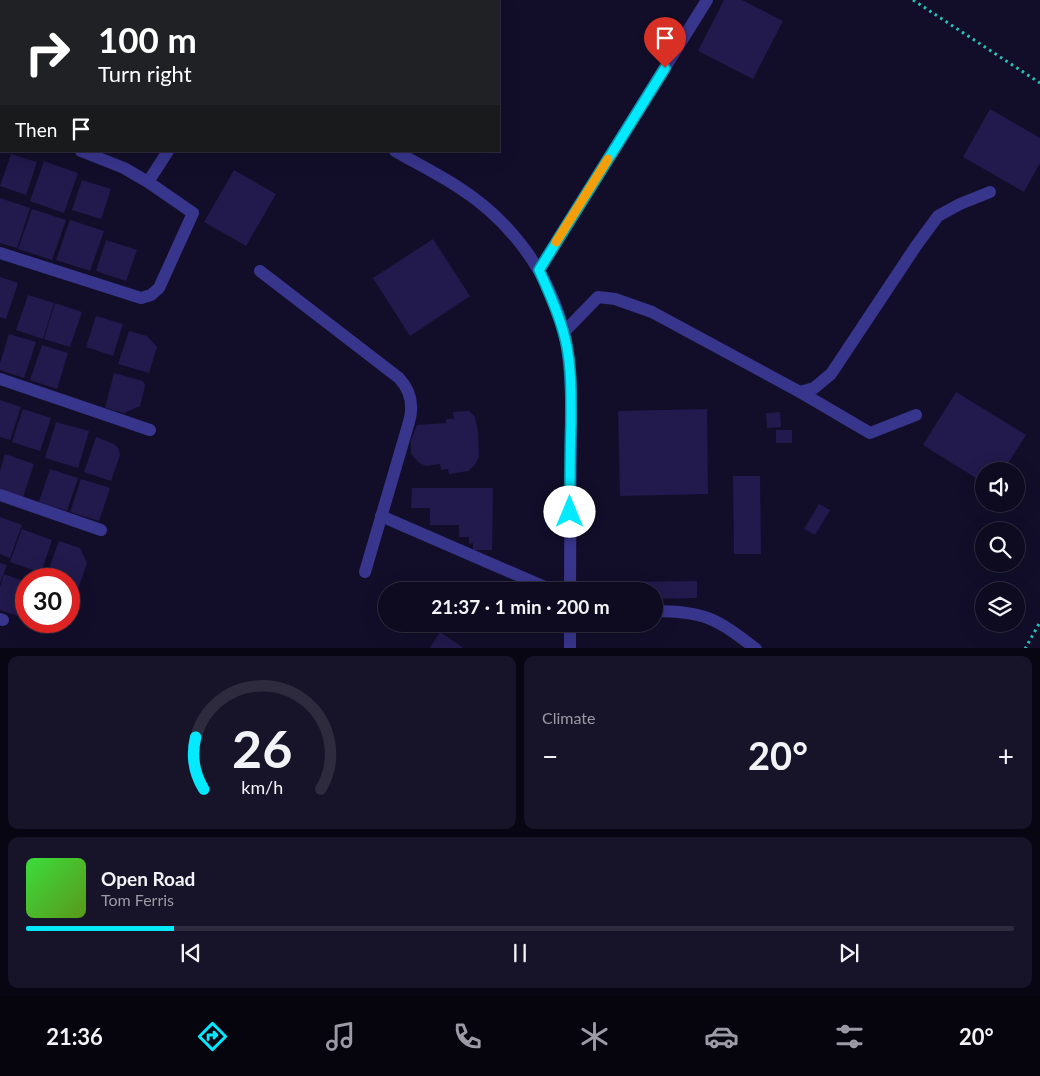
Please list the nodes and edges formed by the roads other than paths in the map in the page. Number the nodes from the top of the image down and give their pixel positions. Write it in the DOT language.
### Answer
graph roads {
  1 [pos="707,0"];
  2 [pos="84,152"];
  3 [pos="167,152"];
  4 [pos="397,152"];
  5 [pos="148,182"];
  6 [pos="990,192"];
  7 [pos="0,254"];
  8 [pos="539,270"];
  9 [pos="260,271"];
  10 [pos="564,332"];
  11 [pos="0,379"];
  12 [pos="800,392"];
  13 [pos="916,415"];
  14 [pos="150,430"];
  15 [pos="0,496"];
  16 [pos="381,516"];
  17 [pos="101,530"];
  18 [pos="365,572"];
  19 [pos="533,582"];
  20 [pos="570,582"];
  21 [pos="663,611"];
  22 [pos="570,632"];
  23 [pos="570,648"];
  24 [pos="756,648"];
  1 -- 8 [label="street"];
  2 -- 5 [label="street"];
  3 -- 5 [label="street"];
  4 -- 8 [label="street"];
  5 -- 7 [label="street"];
  6 -- 12 [label="street"];
  8 -- 10 [label="street"];
  9 -- 16 [label="street"];
  10 -- 12 [label="street"];
  10 -- 20 [label="street"];
  11 -- 14 [label="street"];
  12 -- 13 [label="street"];
  15 -- 17 [label="street"];
  16 -- 18 [label="street"];
  16 -- 19 [label="street"];
  21 -- 24 [label="street"];
  22 -- 23 [label="street"];
}
